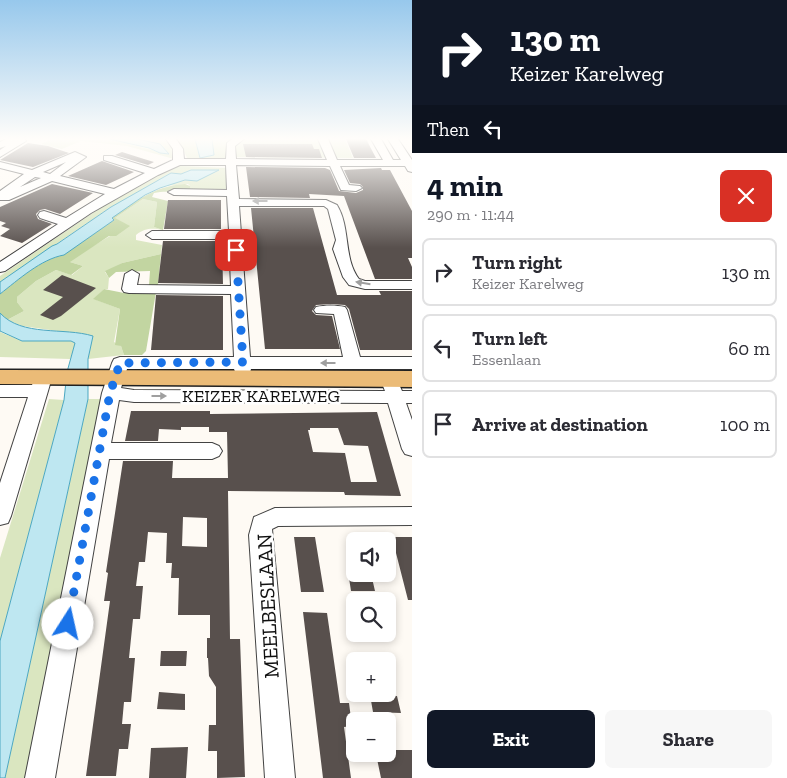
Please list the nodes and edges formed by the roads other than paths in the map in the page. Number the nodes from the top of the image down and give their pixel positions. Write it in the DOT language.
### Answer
graph roads {
  1 [pos="30,175"];
  2 [pos="44,175"];
  3 [pos="147,175"];
  4 [pos="232,175"];
  5 [pos="340,175"];
  6 [pos="52,177"];
  7 [pos="356,188"];
  8 [pos="174,192"];
  9 [pos="115,193"];
  10 [pos="0,196"];
  11 [pos="233,197"];
  12 [pos="44,215"];
  13 [pos="68,223"];
  14 [pos="152,235"];
  15 [pos="236,235"];
  16 [pos="0,250"];
  17 [pos="18,256"];
  18 [pos="0,268"];
  19 [pos="132,274"];
  20 [pos="412,285"];
  21 [pos="239,290"];
  22 [pos="321,310"];
  23 [pos="353,363"];
  24 [pos="412,363"];
  25 [pos="243,370"];
  26 [pos="0,376"];
  27 [pos="113,378"];
  28 [pos="412,379"];
  29 [pos="48,382"];
  30 [pos="0,391"];
  31 [pos="399,391"];
  32 [pos="412,449"];
  33 [pos="100,451"];
  34 [pos="212,451"];
  35 [pos="0,516"];
  36 [pos="412,516"];
  37 [pos="40,778"];
  38 [pos="280,778"];
  1 -- 10 [label="street"];
  2 -- 6 [label="street"];
  3 -- 9 [label="street"];
  4 -- 11 [label="street"];
  5 -- 7 [label="street"];
  6 -- 9 [label="street"];
  6 -- 10 [label="street"];
  8 -- 11 [label="street"];
  9 -- 13 [label="street"];
  11 -- 15 [label="street"];
  20 -- 11 [label="street, one-way"];
  12 -- 13 [label="street"];
  13 -- 17 [label="street"];
  14 -- 15 [label="street"];
  15 -- 21 [label="street"];
  16 -- 17 [label="street"];
  17 -- 18 [label="street"];
  19 -- 21 [label="street"];
  21 -- 25 [label="street"];
  22 -- 23 [label="street"];
  23 -- 24 [label="street, KEIZER KARELWEG"];
  23 -- 25 [label="street, KEIZER KARELWEG, one-way"];
  25 -- 27 [label="main road, KEIZER KARELWEG"];
  25 -- 31 [label="main road, KEIZER KARELWEG"];
  26 -- 29 [label="main road, KEIZER KARELWEG"];
  27 -- 29 [label="main road, KEIZER KARELWEG"];
  27 -- 31 [label="street, KEIZER KARELWEG, one-way"];
  27 -- 33 [label="street"];
  28 -- 31 [label="main road, KEIZER KARELWEG"];
  29 -- 30 [label="street, KEIZER KARELWEG"];
  29 -- 35 [label="street"];
  31 -- 32 [label="street"];
  33 -- 34 [label="street"];
  33 -- 37 [label="street"];
  36 -- 38 [label="street, MEELBESLAAN"];
}
